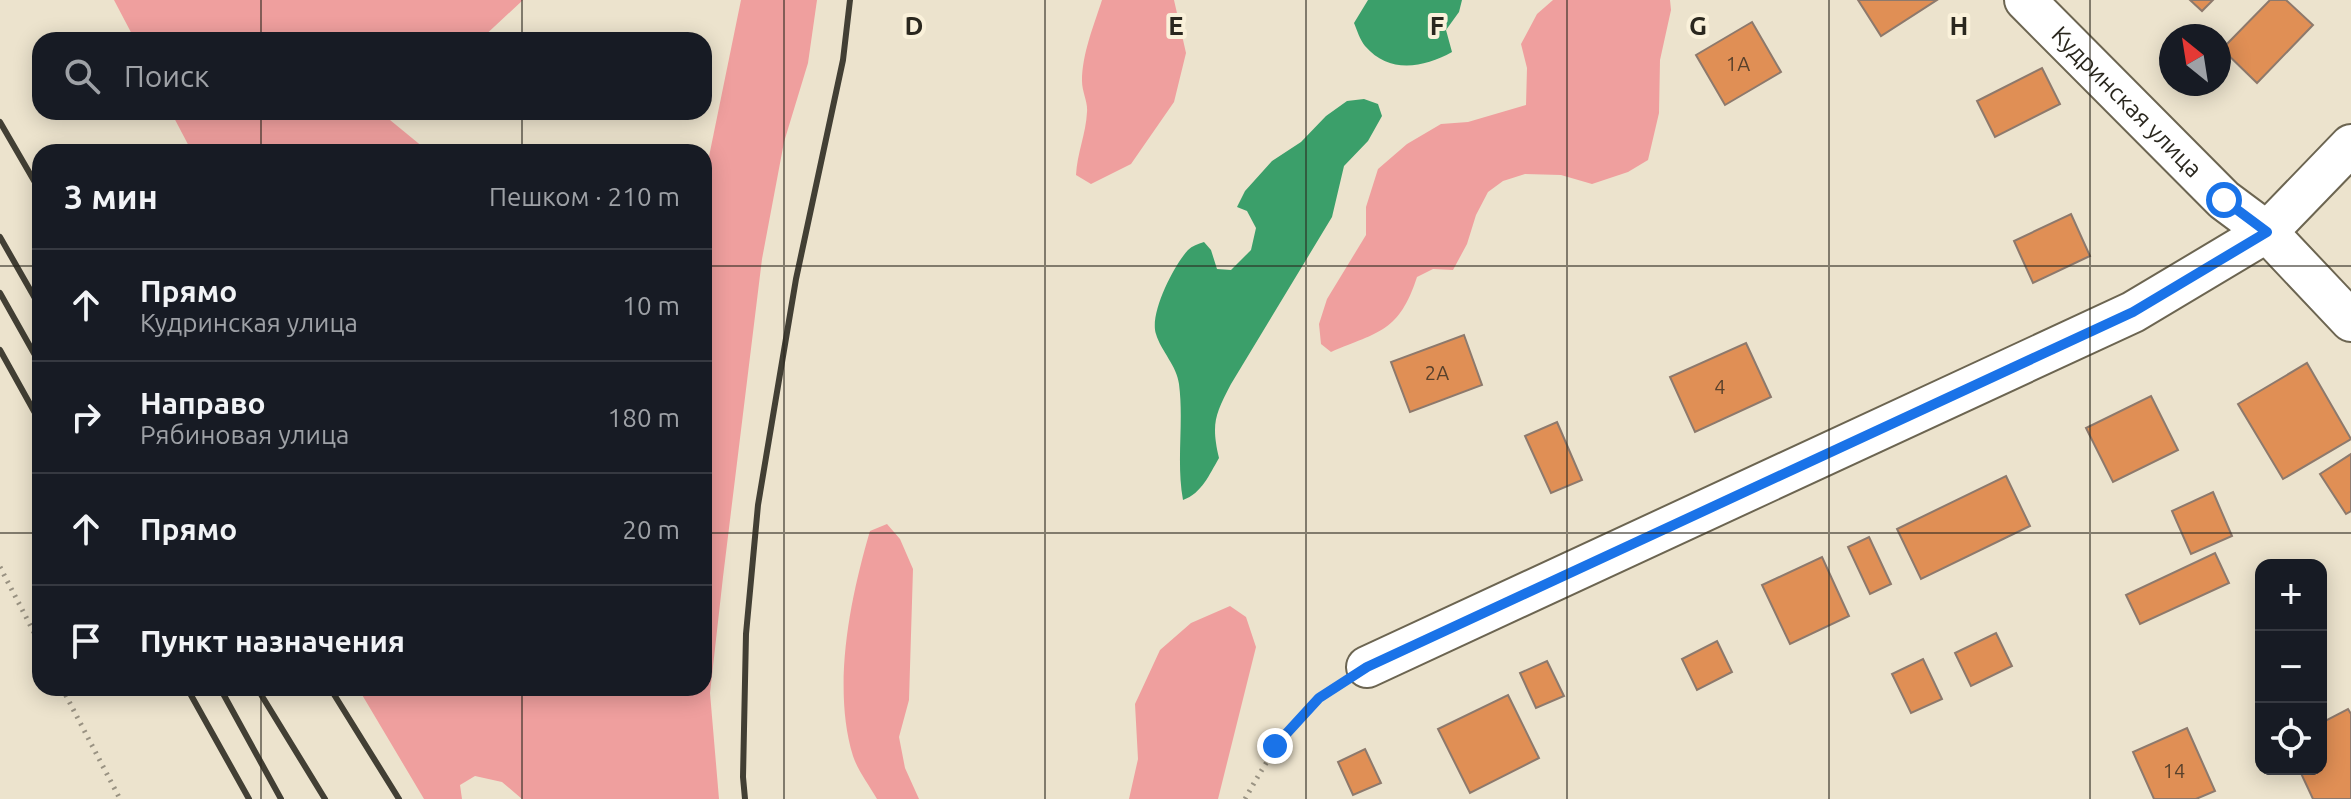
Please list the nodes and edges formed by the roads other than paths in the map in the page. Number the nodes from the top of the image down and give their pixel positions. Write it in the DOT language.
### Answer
graph roads {
  1 [pos="2025,0"];
  2 [pos="2351,145"];
  3 [pos="2267,232"];
  4 [pos="2351,321"];
  5 [pos="1367,667"];
  1 -- 3 [label="street, Кудринская улица"];
  2 -- 3 [label="street"];
  3 -- 4 [label="street, Кудринская улица"];
  3 -- 5 [label="street"];
}
